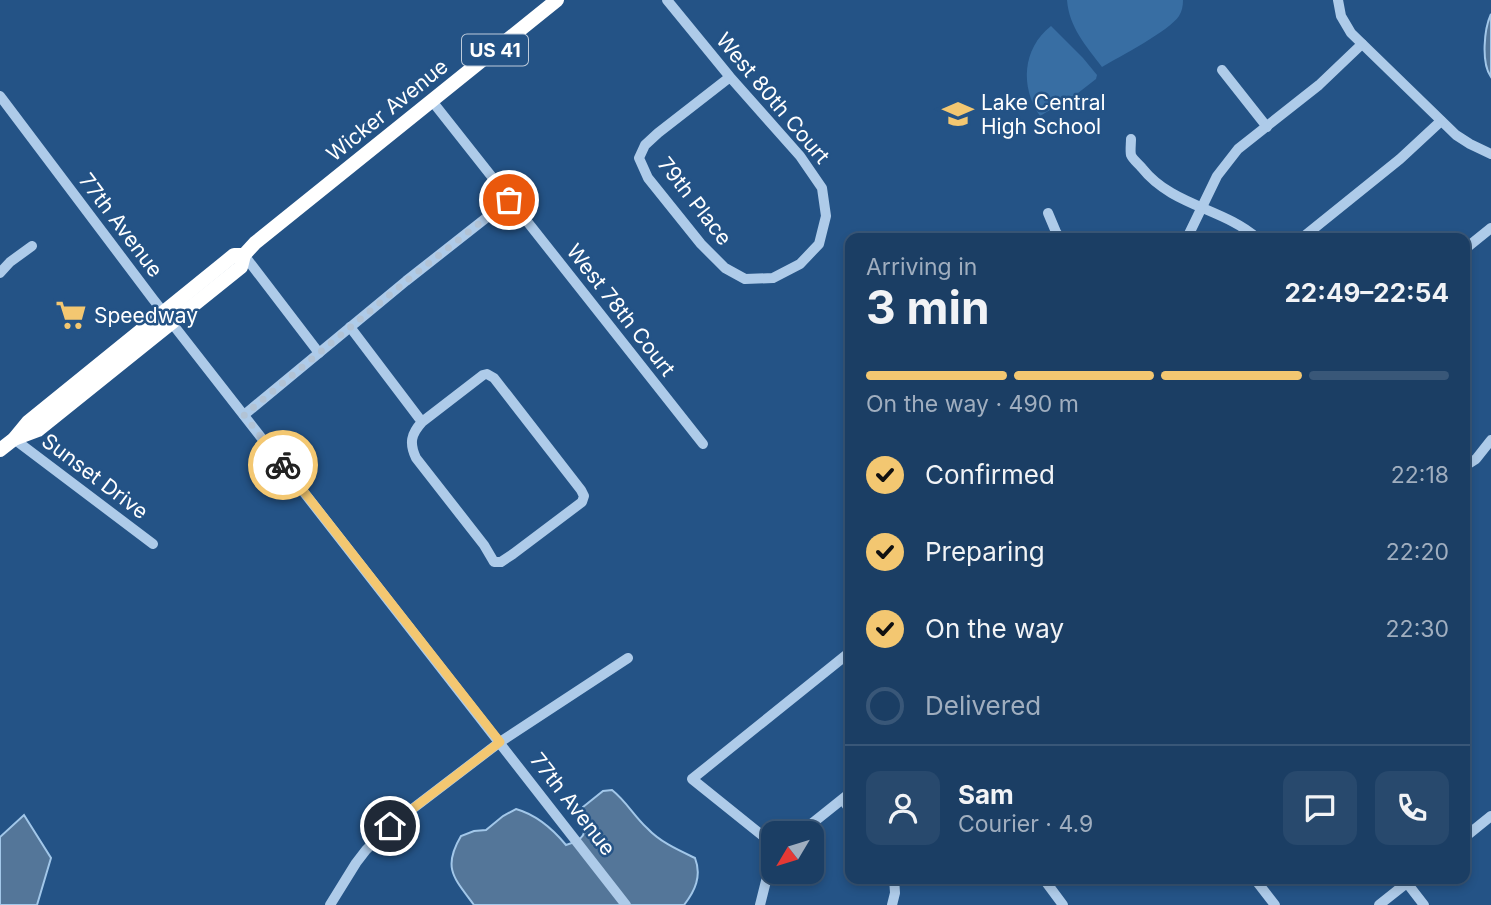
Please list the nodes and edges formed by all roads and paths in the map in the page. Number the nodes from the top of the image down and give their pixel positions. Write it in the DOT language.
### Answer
graph roads {
  1 [pos="557,0"];
  2 [pos="667,0"];
  3 [pos="1338,0"];
  4 [pos="1362,44"];
  5 [pos="1222,70"];
  6 [pos="730,77"];
  7 [pos="432,101"];
  8 [pos="2,102"];
  9 [pos="1441,121"];
  10 [pos="1267,127"];
  11 [pos="1131,139"];
  12 [pos="1491,154"];
  13 [pos="509,200"];
  14 [pos="1201,208"];
  15 [pos="1048,212"];
  16 [pos="1491,228"];
  17 [pos="1057,233"];
  18 [pos="1189,233"];
  19 [pos="1250,233"];
  20 [pos="1308,233"];
  21 [pos="1470,245"];
  22 [pos="32,246"];
  23 [pos="244,255"];
  24 [pos="800,264"];
  25 [pos="0,273"];
  26 [pos="167,317"];
  27 [pos="351,327"];
  28 [pos="319,353"];
  29 [pos="244,415"];
  30 [pos="422,422"];
  31 [pos="14,439"];
  32 [pos="1491,440"];
  33 [pos="703,444"];
  34 [pos="0,450"];
  35 [pos="1470,463"];
  36 [pos="153,544"];
  37 [pos="845,656"];
  38 [pos="628,658"];
  39 [pos="500,742"];
  40 [pos="845,798"];
  41 [pos="1491,816"];
  42 [pos="815,821"];
  43 [pos="1470,831"];
  44 [pos="761,835"];
  45 [pos="765,884"];
  46 [pos="894,884"];
  47 [pos="1047,884"];
  48 [pos="1259,884"];
  49 [pos="1406,884"];
  50 [pos="1412,884"];
  51 [pos="330,905"];
  52 [pos="626,905"];
  53 [pos="760,905"];
  54 [pos="892,905"];
  55 [pos="1063,905"];
  56 [pos="1275,905"];
  57 [pos="1378,905"];
  58 [pos="1424,905"];
  1 -- 7 [label="highway, Wicker Avenue / US 41"];
  2 -- 6 [label="street, West 80th Court"];
  3 -- 4 [label="street"];
  4 -- 9 [label="street"];
  4 -- 10 [label="street"];
  5 -- 10 [label="street"];
  6 -- 24 [label="street, West 80th Court"];
  6 -- 24 [label="street, 79th Place"];
  7 -- 13 [label="street, West 78th Court"];
  7 -- 23 [label="highway, Wicker Avenue / US 41"];
  8 -- 26 [label="street, 77th Avenue"];
  9 -- 12 [label="street"];
  9 -- 20 [label="street"];
  10 -- 14 [label="street"];
  11 -- 14 [label="street"];
  13 -- 27 [label="street"];
  13 -- 33 [label="street, West 78th Court"];
  14 -- 18 [label="street"];
  14 -- 19 [label="street"];
  15 -- 17 [label="street"];
  16 -- 21 [label="street"];
  22 -- 25 [label="street"];
  23 -- 26 [label="highway, Wicker Avenue / US 41"];
  23 -- 28 [label="street"];
  26 -- 29 [label="street, 77th Avenue"];
  26 -- 31 [label="highway, Wicker Avenue / US 41"];
  27 -- 28 [label="street"];
  27 -- 30 [label="street"];
  28 -- 29 [label="street"];
  29 -- 39 [label="street, 77th Avenue"];
  30 -- 30 [label="street"];
  31 -- 34 [label="highway, Wicker Avenue / US 41"];
  31 -- 36 [label="street, Sunset Drive"];
  32 -- 35 [label="street"];
  37 -- 44 [label="street"];
  38 -- 39 [label="street"];
  39 -- 51 [label="street"];
  39 -- 52 [label="street, 77th Avenue"];
  40 -- 42 [label="street"];
  41 -- 43 [label="street"];
  45 -- 53 [label="street"];
  46 -- 54 [label="street"];
  47 -- 55 [label="street"];
  48 -- 56 [label="street"];
  49 -- 57 [label="street"];
  50 -- 58 [label="street"];
}
